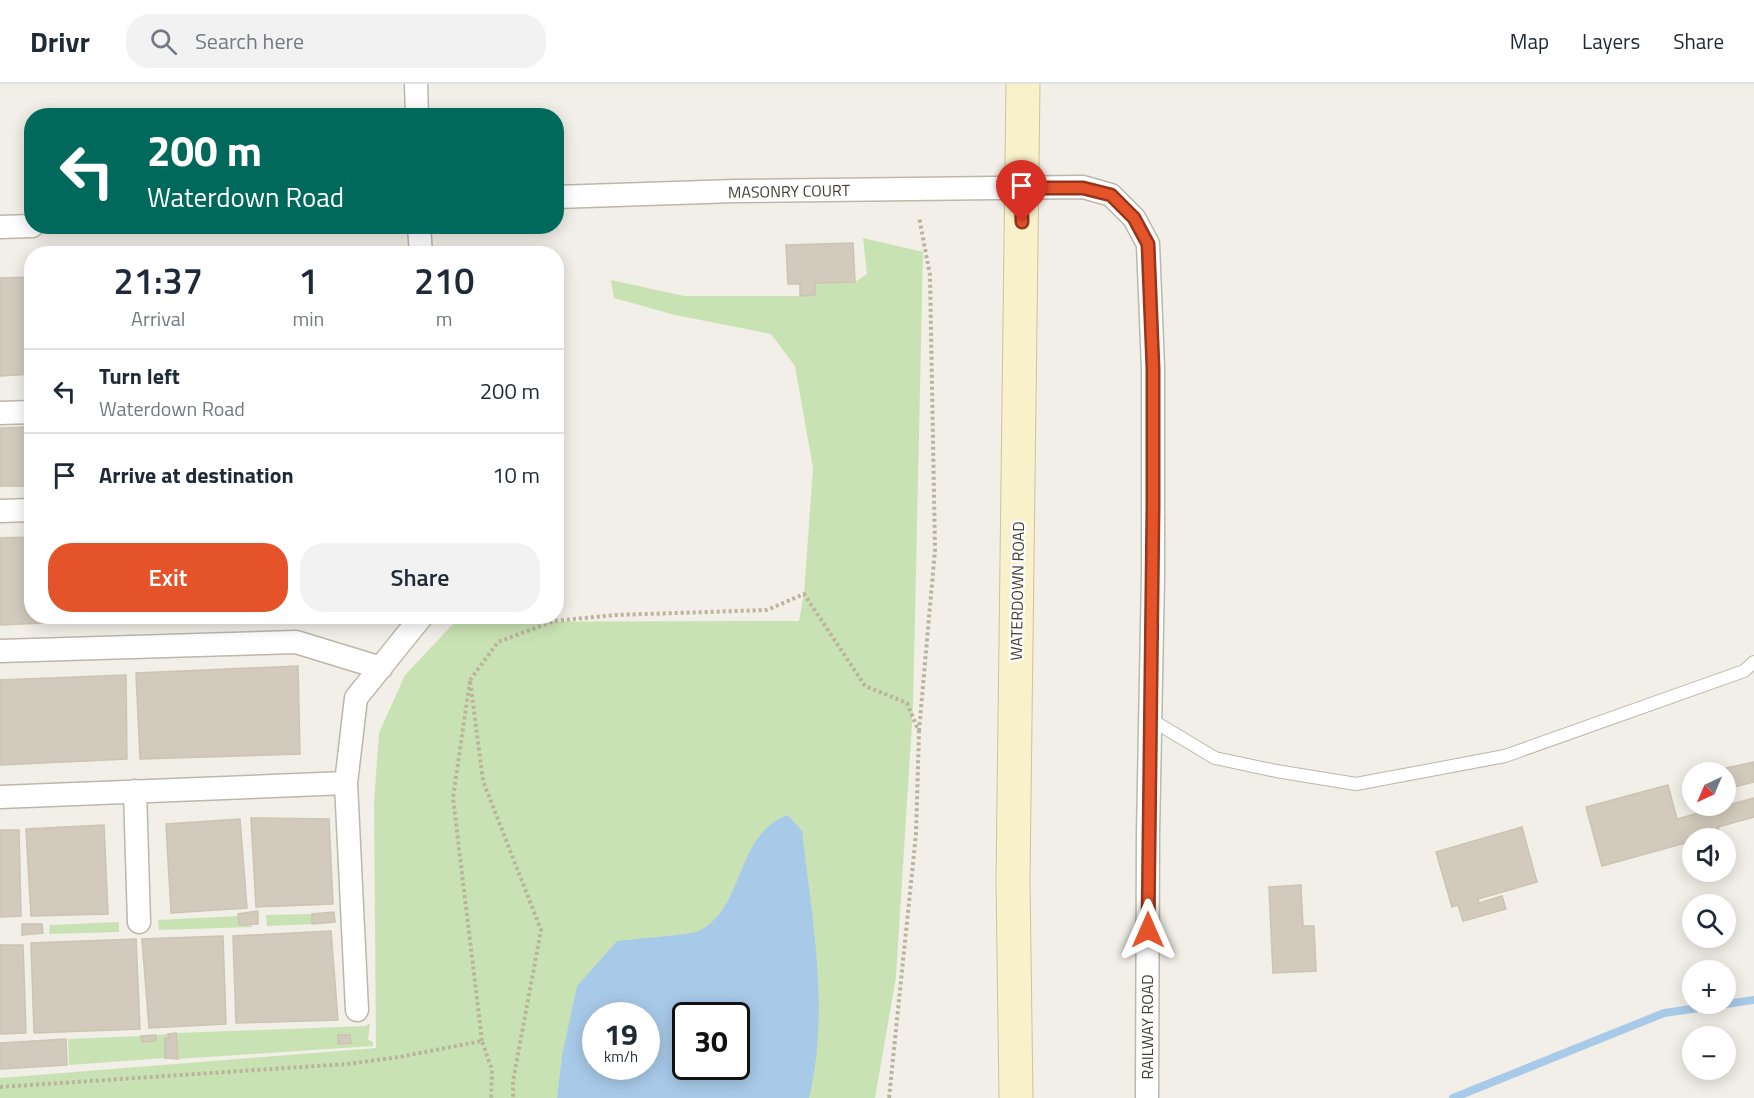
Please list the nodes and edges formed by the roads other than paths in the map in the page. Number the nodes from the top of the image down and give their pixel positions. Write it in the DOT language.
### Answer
graph roads {
  1 [pos="416,84"];
  2 [pos="1023,84"];
  3 [pos="417,108"];
  4 [pos="1021,188"];
  5 [pos="564,197"];
  6 [pos="24,226"];
  7 [pos="0,227"];
  8 [pos="24,412"];
  9 [pos="0,413"];
  10 [pos="24,510"];
  11 [pos="0,511"];
  12 [pos="416,624"];
  13 [pos="0,651"];
  14 [pos="1754,662"];
  15 [pos="381,668"];
  16 [pos="1749,673"];
  17 [pos="1150,719"];
  18 [pos="346,783"];
  19 [pos="135,791"];
  20 [pos="0,797"];
  21 [pos="139,922"];
  22 [pos="357,1010"];
  23 [pos="1017,1098"];
  24 [pos="1147,1098"];
  1 -- 3 [label="street"];
  2 -- 4 [label="main road, WATERDOWN ROAD"];
  4 -- 5 [label="street, MASONRY COURT"];
  4 -- 17 [label="street, RAILWAY ROAD"];
  4 -- 23 [label="main road, WATERDOWN ROAD"];
  6 -- 7 [label="street"];
  8 -- 9 [label="street"];
  10 -- 11 [label="street"];
  12 -- 15 [label="street"];
  13 -- 15 [label="street"];
  14 -- 16 [label="lane"];
  15 -- 18 [label="street"];
  16 -- 17 [label="lane"];
  17 -- 24 [label="street, RAILWAY ROAD"];
  18 -- 19 [label="street"];
  18 -- 22 [label="street"];
  19 -- 20 [label="street"];
  19 -- 21 [label="street"];
}
